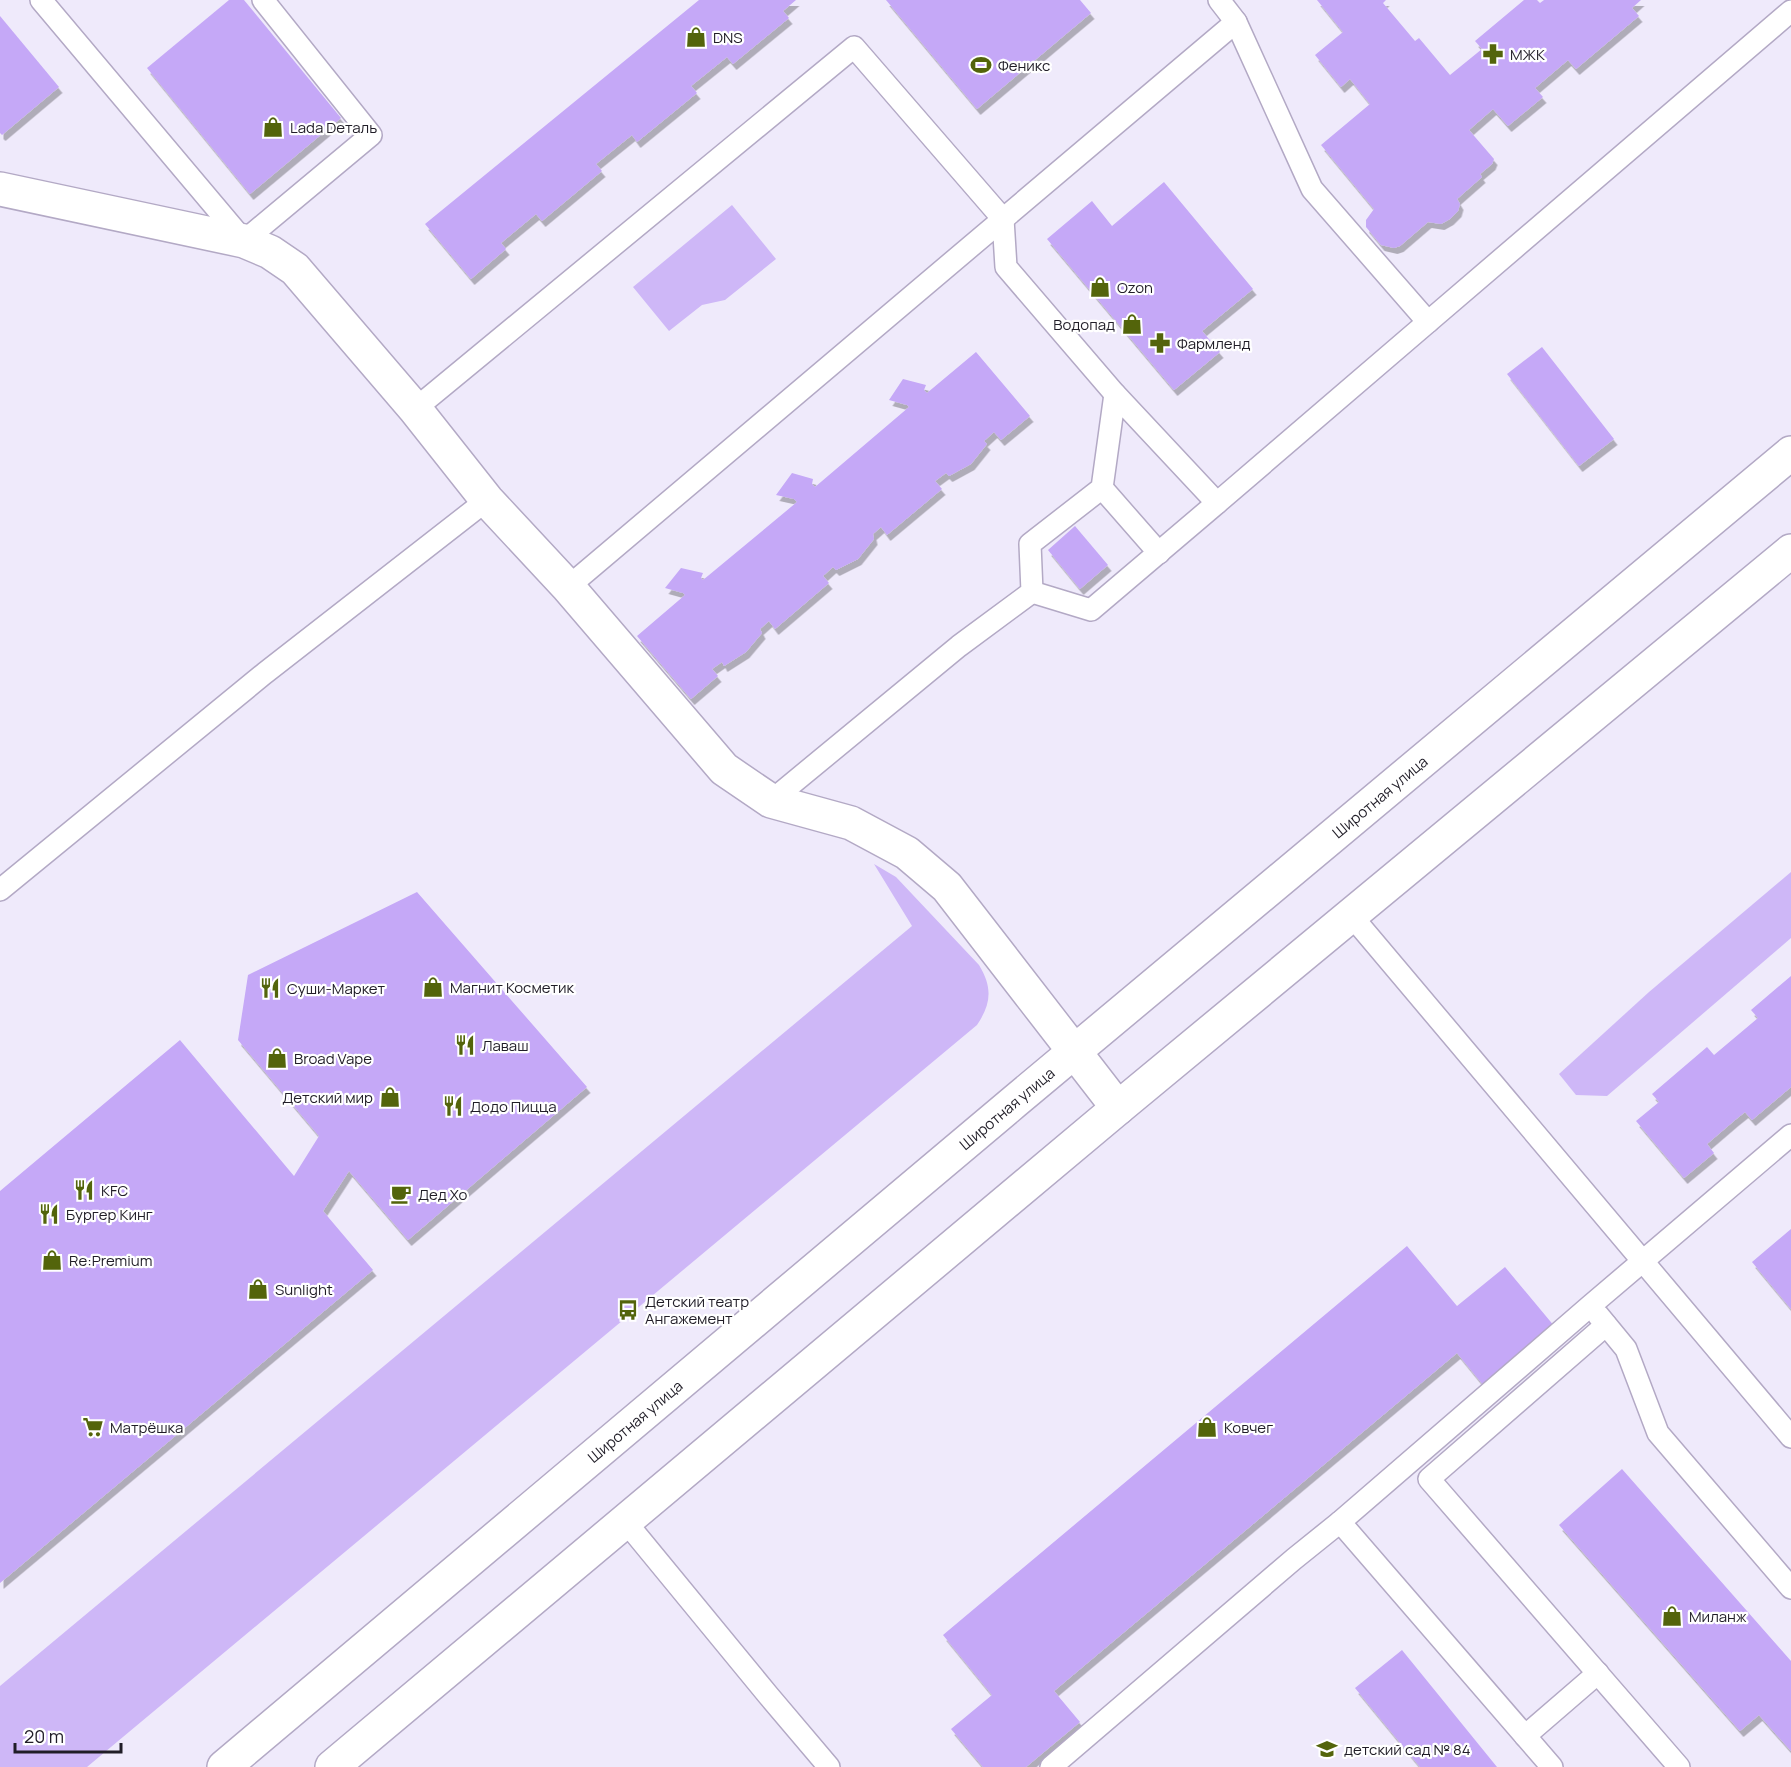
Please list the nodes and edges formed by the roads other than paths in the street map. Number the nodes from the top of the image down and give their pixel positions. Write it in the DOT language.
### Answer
graph roads {
  1 [pos="40,0"];
  2 [pos="263,0"];
  3 [pos="1219,0"];
  4 [pos="1791,11"];
  5 [pos="1236,22"];
  6 [pos="0,189"];
  7 [pos="1003,219"];
  8 [pos="244,241"];
  9 [pos="1428,322"];
  10 [pos="1114,394"];
  11 [pos="416,409"];
  12 [pos="1791,453"];
  13 [pos="1102,488"];
  14 [pos="487,500"];
  15 [pos="1217,503"];
  16 [pos="1791,551"];
  17 [pos="1159,553"];
  18 [pos="568,587"];
  19 [pos="1032,592"];
  20 [pos="771,801"];
  21 [pos="0,890"];
  22 [pos="1350,914"];
  23 [pos="1074,1052"];
  24 [pos="1118,1108"];
  25 [pos="1791,1135"];
  26 [pos="1643,1260"];
  27 [pos="1590,1306"];
  28 [pos="1606,1325"];
  29 [pos="1791,1437"];
  30 [pos="626,1521"];
  31 [pos="1340,1522"];
  32 [pos="1791,1588"];
  33 [pos="1598,1673"];
  34 [pos="1525,1736"];
  35 [pos="224,1767"];
  36 [pos="332,1767"];
  37 [pos="829,1767"];
  38 [pos="1050,1767"];
  39 [pos="1552,1767"];
  40 [pos="1679,1767"];
  1 -- 8 [label="lane"];
  2 -- 8 [label="lane"];
  3 -- 5 [label="lane"];
  4 -- 9 [label="lane"];
  5 -- 7 [label="lane"];
  5 -- 9 [label="lane"];
  6 -- 8 [label="main road"];
  7 -- 10 [label="lane"];
  7 -- 11 [label="lane"];
  7 -- 18 [label="lane"];
  8 -- 11 [label="main road"];
  9 -- 15 [label="lane"];
  10 -- 13 [label="lane"];
  10 -- 15 [label="lane"];
  11 -- 14 [label="main road"];
  12 -- 23 [label="main road, Широтная улица"];
  13 -- 17 [label="lane"];
  13 -- 19 [label="lane"];
  14 -- 18 [label="main road"];
  14 -- 21 [label="lane"];
  15 -- 17 [label="lane"];
  16 -- 22 [label="main road"];
  17 -- 19 [label="lane"];
  18 -- 20 [label="main road"];
  19 -- 20 [label="lane"];
  20 -- 23 [label="main road"];
  22 -- 24 [label="main road"];
  22 -- 26 [label="lane"];
  23 -- 24 [label="main road"];
  23 -- 35 [label="main road, Широтная улица"];
  24 -- 30 [label="main road"];
  25 -- 26 [label="lane"];
  26 -- 27 [label="lane"];
  26 -- 29 [label="lane"];
  27 -- 28 [label="lane"];
  27 -- 31 [label="lane"];
  28 -- 32 [label="lane"];
  28 -- 33 [label="lane"];
  30 -- 36 [label="main road"];
  30 -- 37 [label="lane"];
  31 -- 34 [label="lane"];
  31 -- 38 [label="lane"];
  33 -- 34 [label="lane"];
  33 -- 40 [label="lane"];
  34 -- 39 [label="lane"];
}
